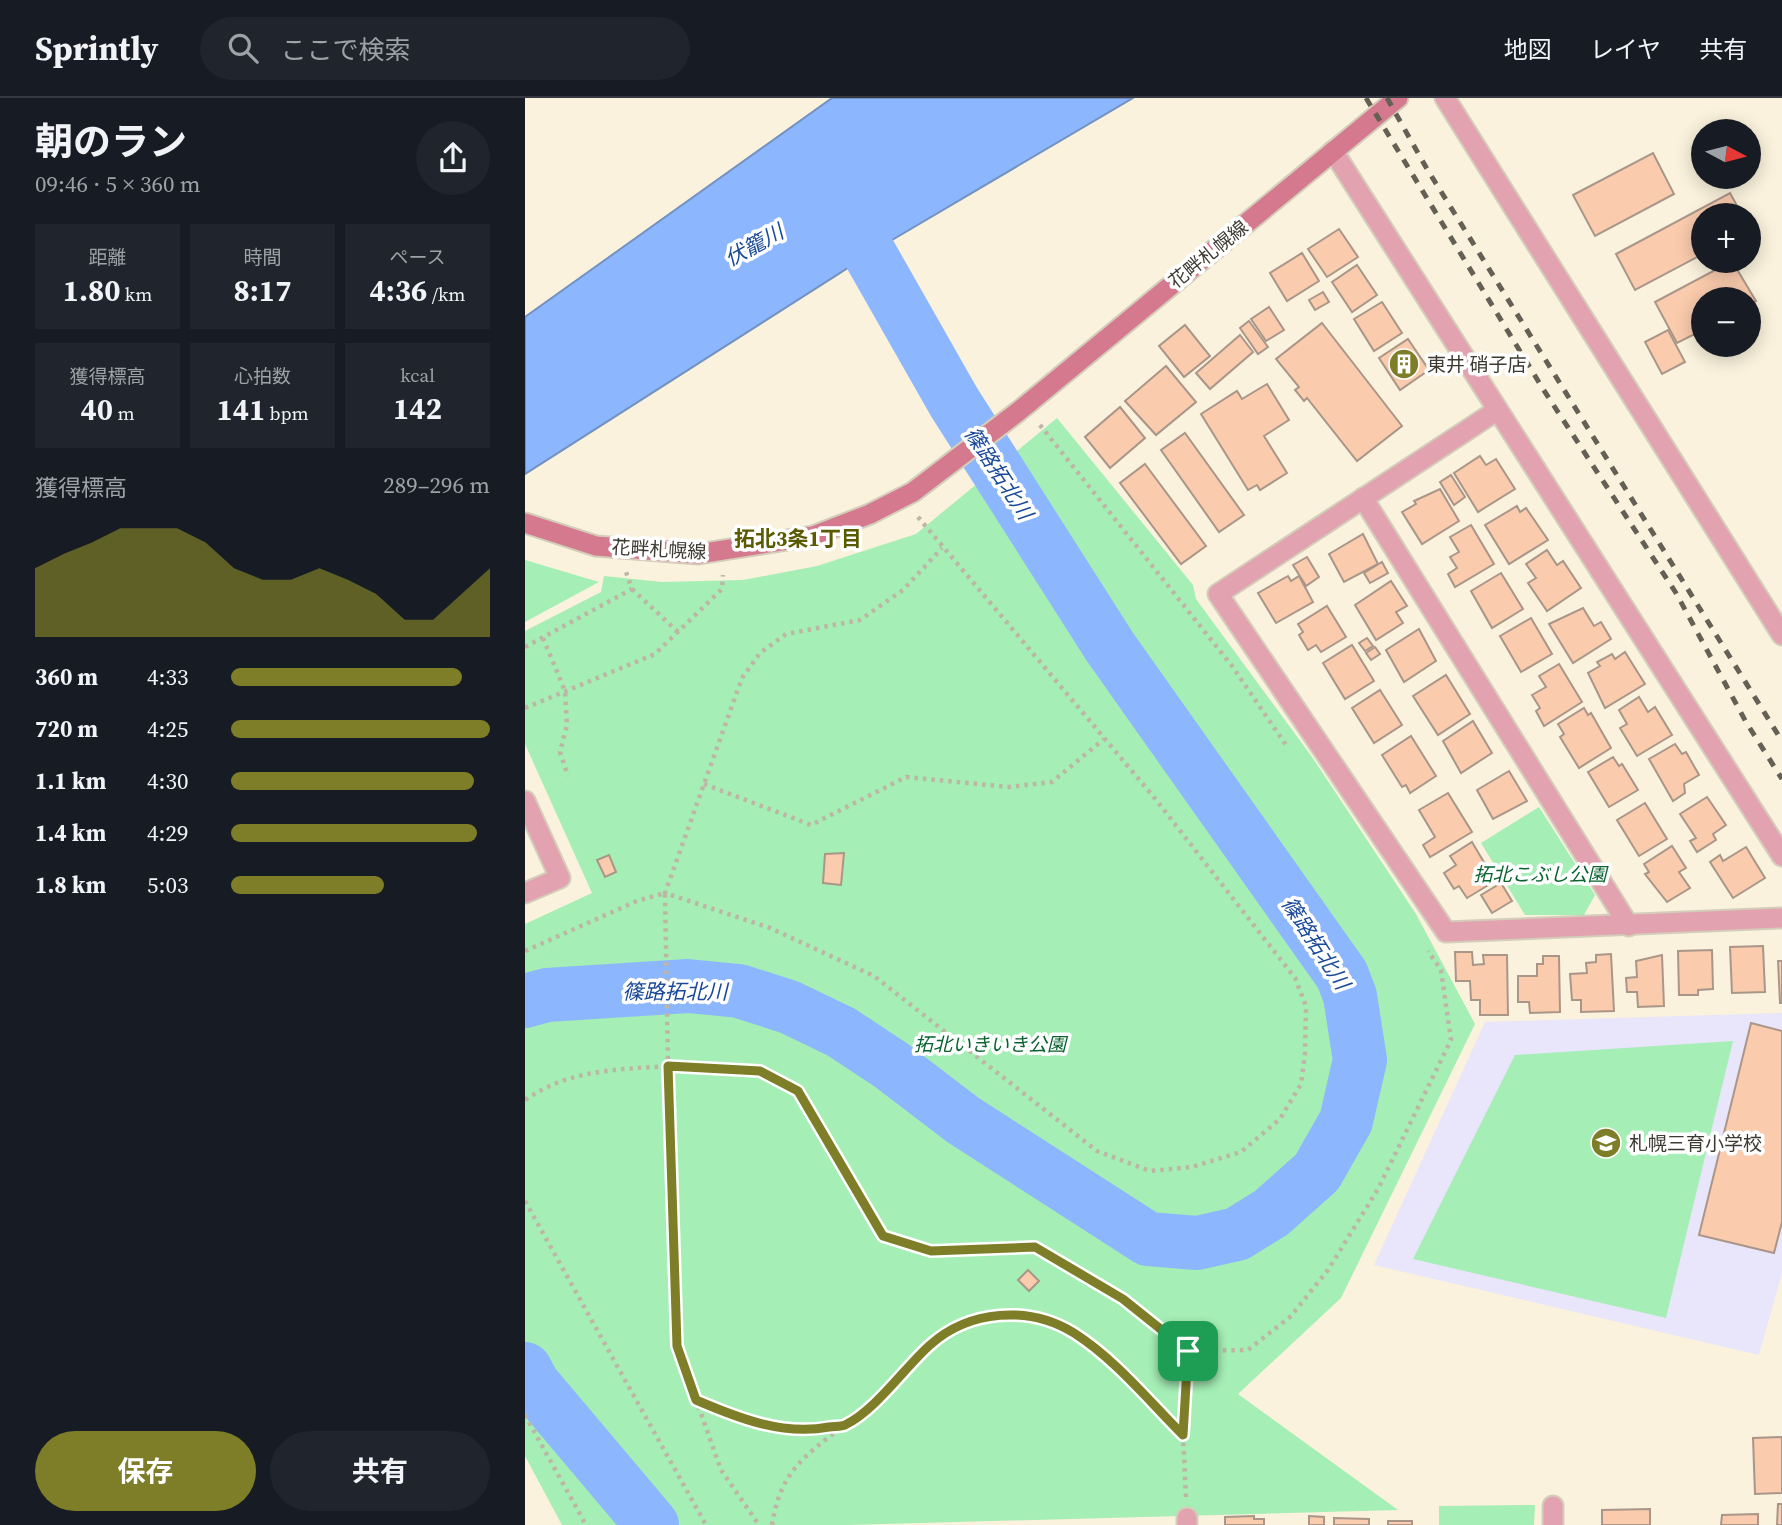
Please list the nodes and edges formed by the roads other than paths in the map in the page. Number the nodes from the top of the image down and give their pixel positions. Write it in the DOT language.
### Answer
graph roads {
  1 [pos="1398,98"];
  2 [pos="1445,98"];
  3 [pos="1333,151"];
  4 [pos="1496,411"];
  5 [pos="1363,498"];
  6 [pos="525,523"];
  7 [pos="1782,635"];
  8 [pos="525,801"];
  9 [pos="1782,856"];
  10 [pos="525,893"];
  11 [pos="1782,918"];
  12 [pos="1629,926"];
  1 -- 3 [label="main road, 花畔札幌線"];
  2 -- 7 [label="street"];
  3 -- 4 [label="street"];
  3 -- 6 [label="main road, 花畔札幌線"];
  4 -- 5 [label="street"];
  4 -- 9 [label="street"];
  5 -- 12 [label="street"];
  5 -- 12 [label="street"];
  8 -- 10 [label="street"];
  11 -- 12 [label="street"];
}
